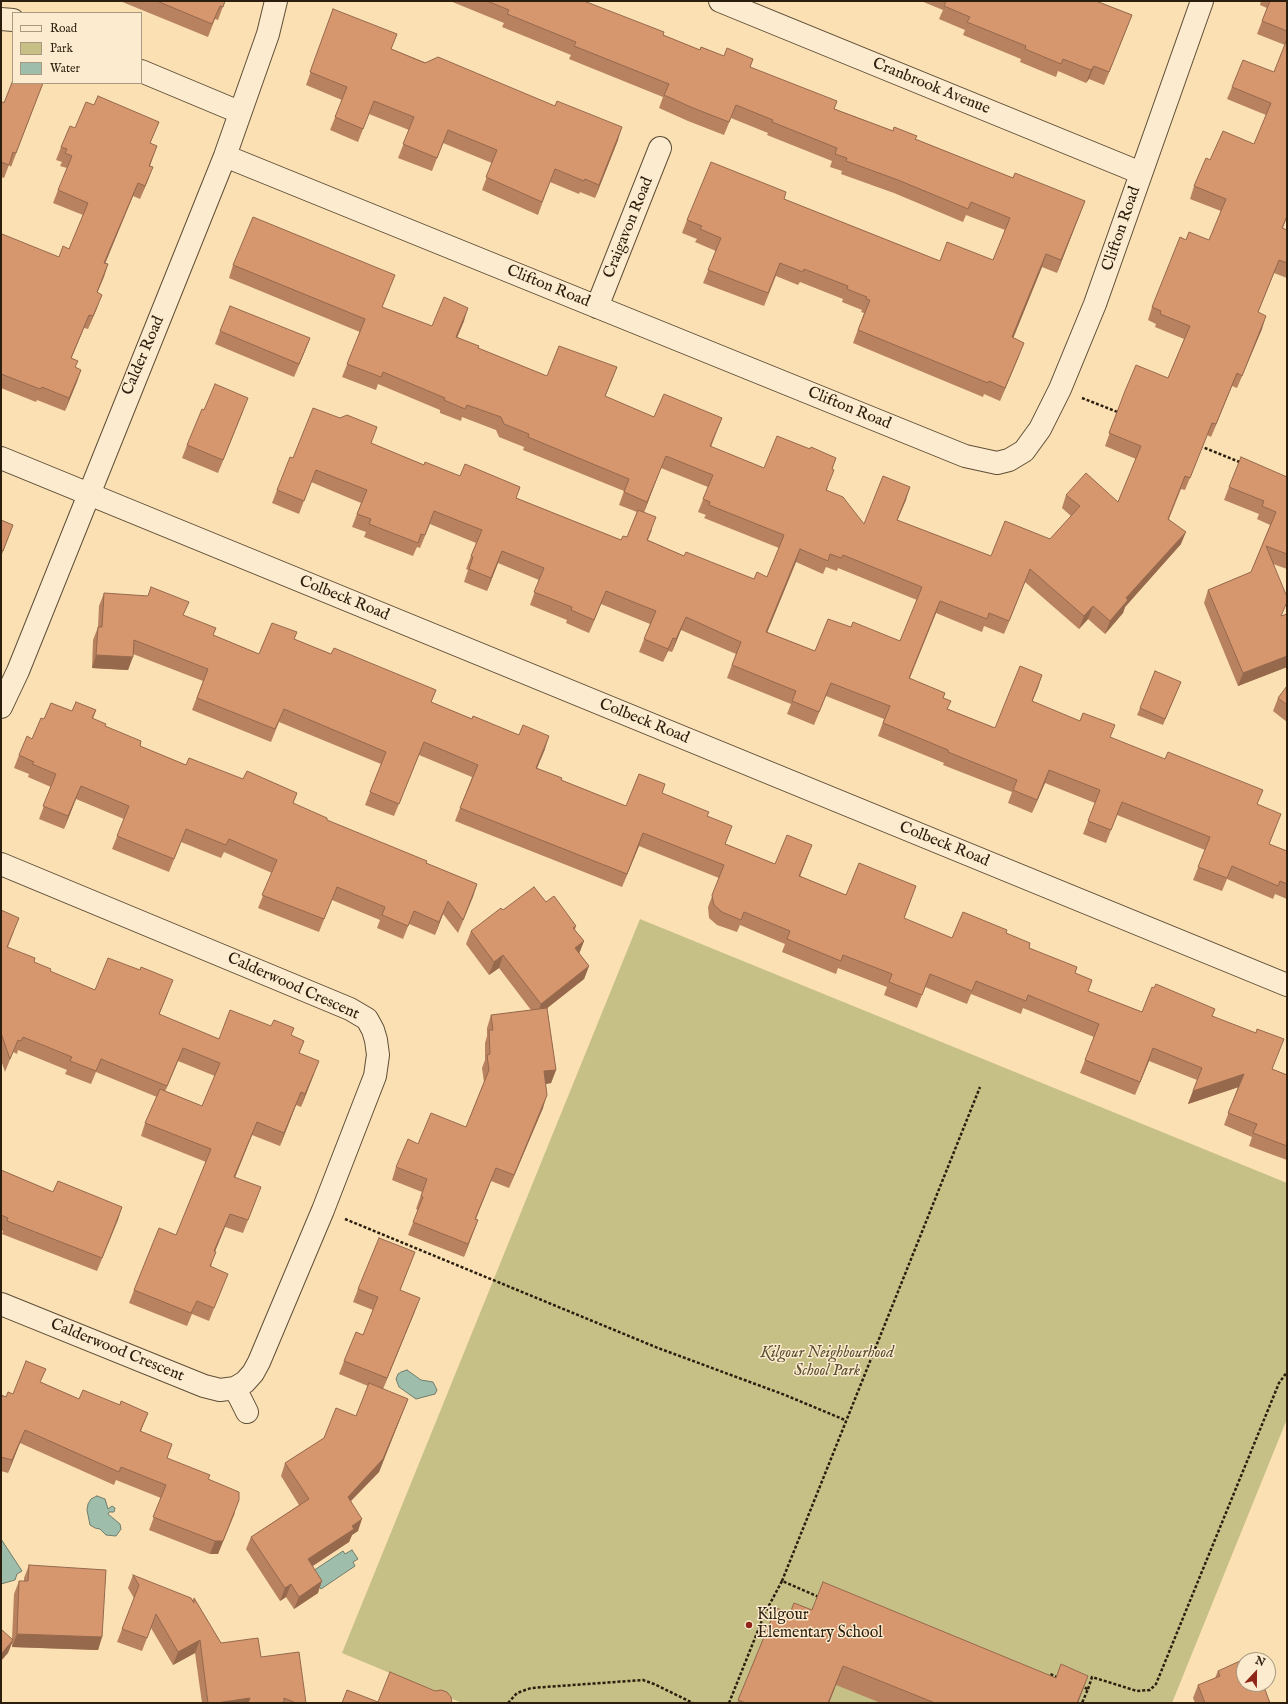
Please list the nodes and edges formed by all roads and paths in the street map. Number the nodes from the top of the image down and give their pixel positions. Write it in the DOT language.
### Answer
graph roads {
  1 [pos="276,1"];
  2 [pos="720,1"];
  3 [pos="1202,1"];
  4 [pos="1,19"];
  5 [pos="12,20"];
  6 [pos="142,71"];
  7 [pos="239,112"];
  8 [pos="660,148"];
  9 [pos="225,156"];
  10 [pos="1141,173"];
  11 [pos="597,307"];
  12 [pos="1060,389"];
  13 [pos="1126,416"];
  14 [pos="1199,445"];
  15 [pos="1,458"];
  16 [pos="1243,463"];
  17 [pos="88,494"];
  18 [pos="1,707"];
  19 [pos="1,864"];
  20 [pos="1287,986"];
  21 [pos="980,1086"];
  22 [pos="323,1210"];
  23 [pos="1,1304"];
  24 [pos="1287,1372"];
  25 [pos="235,1388"];
  26 [pos="247,1412"];
  27 [pos="845,1420"];
  28 [pos="782,1581"];
  29 [pos="825,1599"];
  30 [pos="1062,1679"];
  31 [pos="1047,1681"];
  32 [pos="1075,1684"];
  33 [pos="1088,1689"];
  34 [pos="508,1703"];
  35 [pos="693,1703"];
  36 [pos="729,1703"];
  37 [pos="1082,1703"];
  1 -- 7 [label="street, Calder Road"];
  2 -- 10 [label="street, Cranbrook Avenue"];
  3 -- 10 [label="street, Clifton Road"];
  4 -- 5 [label="street"];
  6 -- 7 [label="street"];
  7 -- 9 [label="street, Calder Road"];
  8 -- 11 [label="street, Craigavon Road"];
  9 -- 11 [label="street, Clifton Road"];
  9 -- 17 [label="street, Calder Road"];
  10 -- 12 [label="street, Clifton Road"];
  11 -- 12 [label="street, Clifton Road"];
  12 -- 13 [label="path"];
  14 -- 16 [label="path"];
  15 -- 17 [label="street, Colbeck Road"];
  17 -- 18 [label="street, Calder Road"];
  17 -- 20 [label="street, Colbeck Road"];
  19 -- 22 [label="street, Calderwood Crescent"];
  21 -- 27 [label="path"];
  22 -- 25 [label="street, Calderwood Crescent"];
  22 -- 27 [label="path"];
  23 -- 25 [label="street, Calderwood Crescent"];
  24 -- 33 [label="path"];
  25 -- 26 [label="street"];
  27 -- 28 [label="path"];
  28 -- 29 [label="path"];
  28 -- 36 [label="path"];
  30 -- 31 [label="path"];
  32 -- 33 [label="path"];
  33 -- 37 [label="path"];
  34 -- 35 [label="path"];
}
